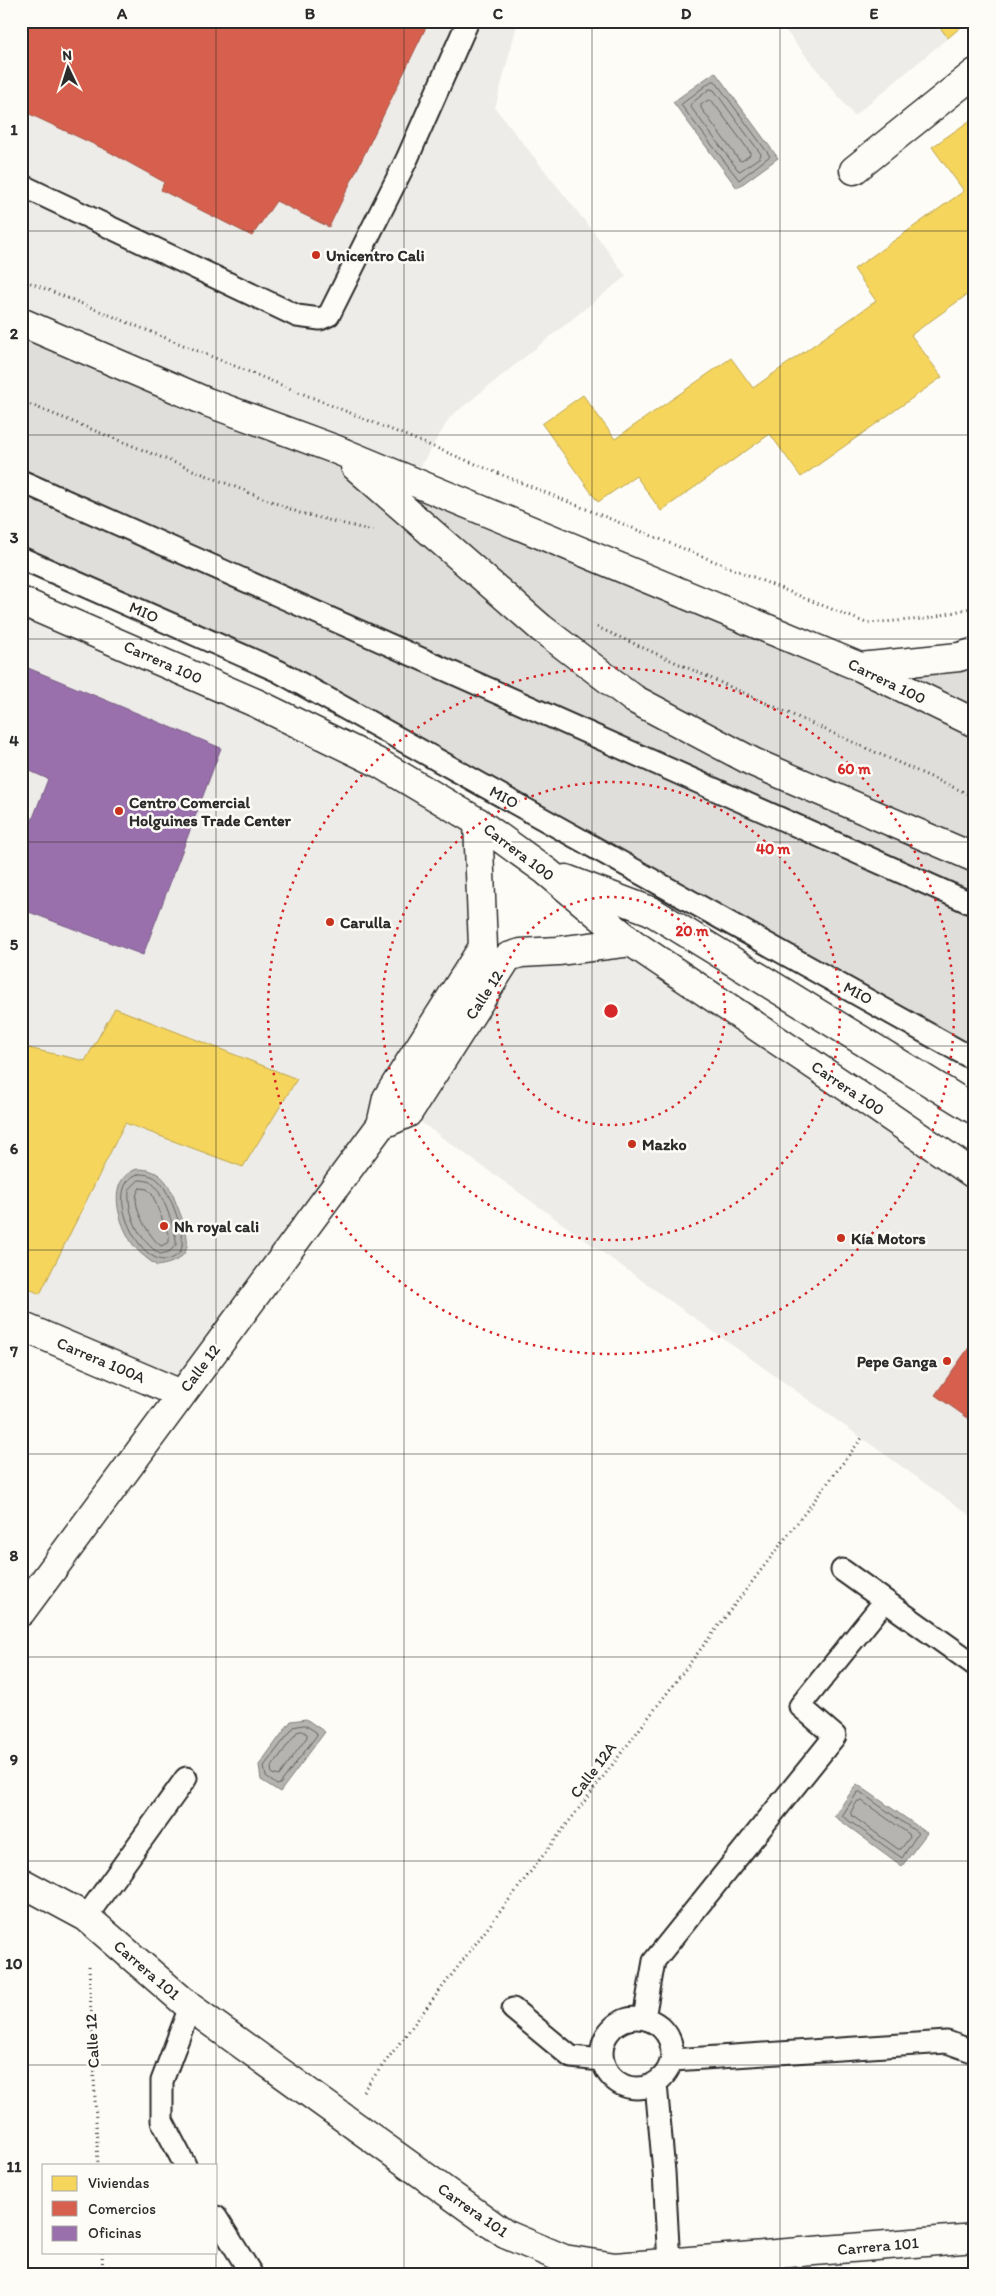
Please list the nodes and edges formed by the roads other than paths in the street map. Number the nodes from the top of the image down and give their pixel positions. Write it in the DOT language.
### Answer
graph roads {
  1 [pos="468,21"];
  2 [pos="975,73"];
  3 [pos="854,170"];
  4 [pos="21,186"];
  5 [pos="21,322"];
  6 [pos="337,450"];
  7 [pos="21,481"];
  8 [pos="21,558"];
  9 [pos="21,600"];
  10 [pos="975,652"];
  11 [pos="860,667"];
  12 [pos="975,723"];
  13 [pos="478,822"];
  14 [pos="975,858"];
  15 [pos="546,871"];
  16 [pos="975,905"];
  17 [pos="631,942"];
  18 [pos="948,1043"];
  19 [pos="975,1049"];
  20 [pos="975,1060"];
  21 [pos="975,1110"];
  22 [pos="381,1125"];
  23 [pos="975,1176"];
  24 [pos="21,1326"];
  25 [pos="181,1394"];
  26 [pos="842,1570"];
  27 [pos="884,1602"];
  28 [pos="21,1612"];
  29 [pos="975,1665"];
  30 [pos="186,1778"];
  31 [pos="21,1882"];
  32 [pos="59,1902"];
  33 [pos="21,1904"];
  34 [pos="86,1917"];
  35 [pos="190,2007"];
  36 [pos="513,2009"];
  37 [pos="644,2018"];
  38 [pos="975,2052"];
  39 [pos="602,2060"];
  40 [pos="673,2060"];
  41 [pos="656,2084"];
  42 [pos="184,2164"];
  43 [pos="218,2220"];
  44 [pos="975,2238"];
  45 [pos="668,2264"];
  46 [pos="252,2275"];
  1 -- 4 [label="lane"];
  2 -- 3 [label="main road"];
  5 -- 6 [label="main road, Carrera 100"];
  6 -- 11 [label="main road, Carrera 100"];
  6 -- 14 [label="main road"];
  7 -- 16 [label="lane"];
  8 -- 18 [label="lane, MIO"];
  9 -- 13 [label="main road, Carrera 100"];
  10 -- 11 [label="main road"];
  11 -- 12 [label="main road, Carrera 100"];
  13 -- 15 [label="main road, Carrera 100"];
  13 -- 22 [label="main road, Calle 12"];
  15 -- 17 [label="main road, Carrera 100"];
  15 -- 21 [label="main road"];
  17 -- 22 [label="main road, Calle 12"];
  17 -- 23 [label="main road, Carrera 100"];
  18 -- 19 [label="lane"];
  18 -- 20 [label="lane, MIO"];
  22 -- 25 [label="main road, Calle 12"];
  24 -- 25 [label="main road, Carrera 100A"];
  25 -- 28 [label="main road, Calle 12"];
  26 -- 27 [label="lane"];
  27 -- 29 [label="lane"];
  27 -- 37 [label="lane"];
  30 -- 34 [label="lane"];
  31 -- 32 [label="main road, Carrera 101"];
  32 -- 33 [label="main road"];
  32 -- 34 [label="main road, Carrera 101"];
  34 -- 35 [label="main road, Carrera 101"];
  35 -- 42 [label="lane"];
  35 -- 45 [label="main road, Carrera 101"];
  36 -- 39 [label="lane"];
  37 -- 39 [label="lane"];
  37 -- 40 [label="lane"];
  38 -- 40 [label="lane"];
  39 -- 41 [label="lane"];
  40 -- 41 [label="lane"];
  41 -- 45 [label="lane"];
  43 -- 46 [label="lane"];
  44 -- 45 [label="main road, Carrera 101"];
}
